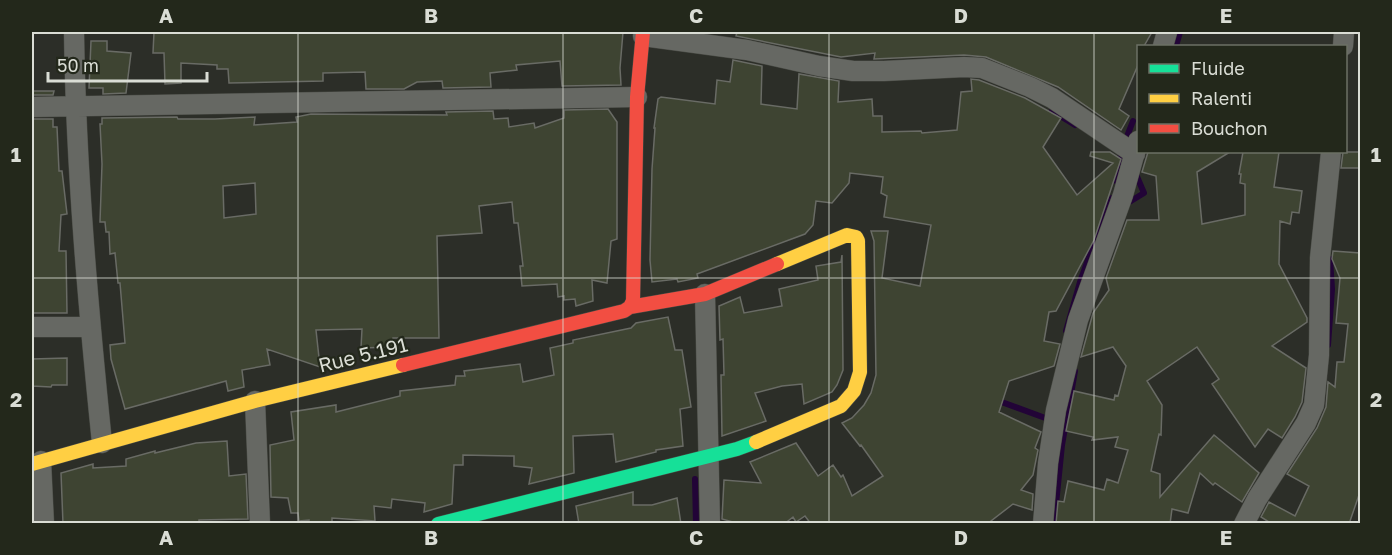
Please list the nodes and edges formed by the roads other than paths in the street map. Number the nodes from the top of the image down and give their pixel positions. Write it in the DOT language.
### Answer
graph roads {
  1 [pos="74,32"];
  2 [pos="643,34"];
  3 [pos="637,97"];
  4 [pos="32,107"];
  5 [pos="75,107"];
  6 [pos="1137,148"];
  7 [pos="1331,153"];
  8 [pos="705,294"];
  9 [pos="630,307"];
  10 [pos="32,327"];
  11 [pos="90,327"];
  12 [pos="255,401"];
  13 [pos="102,443"];
  14 [pos="710,456"];
  15 [pos="36,463"];
  16 [pos="44,524"];
  17 [pos="260,524"];
  18 [pos="438,524"];
  19 [pos="710,524"];
  20 [pos="1043,524"];
  21 [pos="1244,524"];
  1 -- 5 [label="street"];
  2 -- 3 [label="street"];
  2 -- 6 [label="street"];
  3 -- 5 [label="street"];
  3 -- 9 [label="street"];
  4 -- 5 [label="street"];
  5 -- 11 [label="street"];
  6 -- 20 [label="street"];
  7 -- 21 [label="street"];
  8 -- 9 [label="street, Rue 5.191"];
  8 -- 14 [label="street"];
  8 -- 14 [label="street, Rue 5.191"];
  9 -- 12 [label="street, Rue 5.191"];
  10 -- 11 [label="street"];
  11 -- 13 [label="street"];
  12 -- 13 [label="street, Rue 5.191"];
  12 -- 17 [label="street"];
  13 -- 15 [label="street, Rue 5.191"];
  14 -- 18 [label="street"];
  14 -- 19 [label="street"];
  15 -- 16 [label="street"];
}
